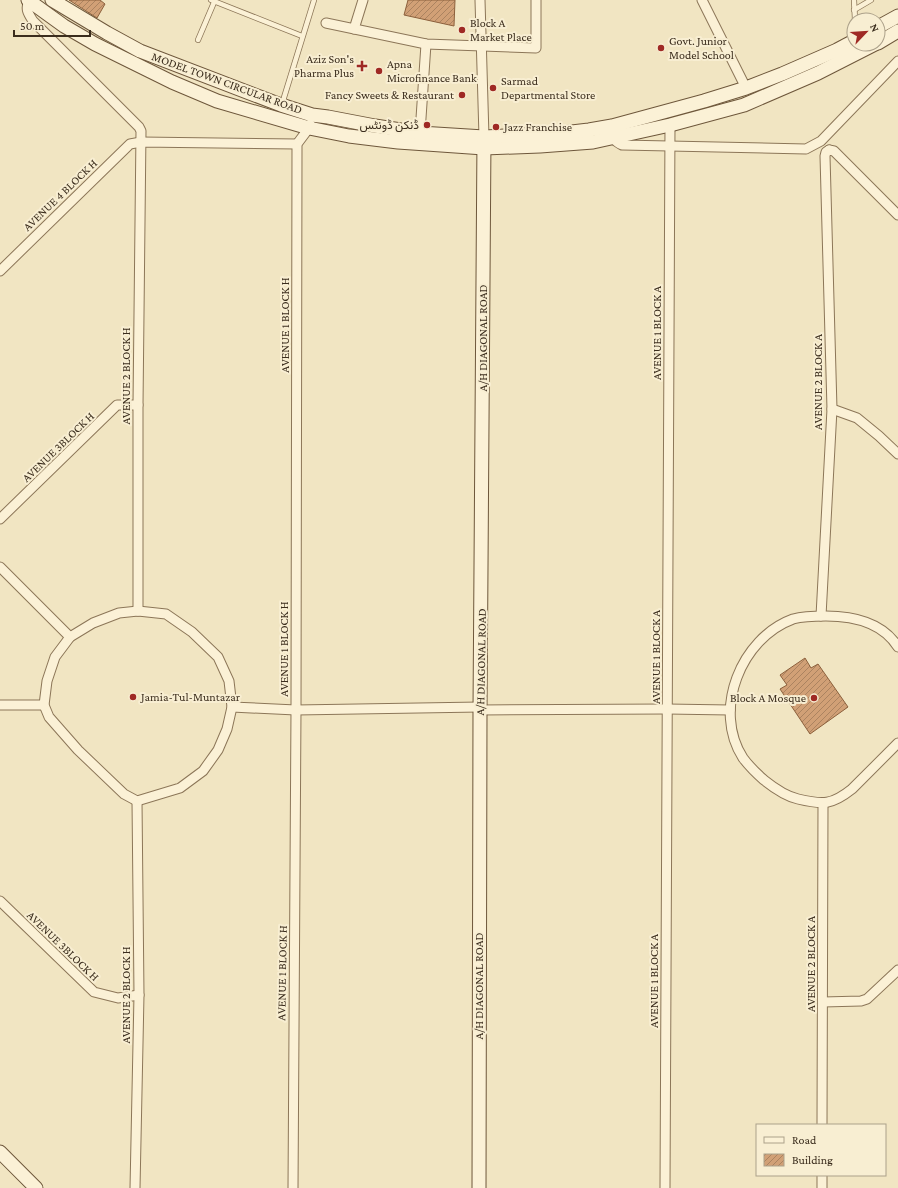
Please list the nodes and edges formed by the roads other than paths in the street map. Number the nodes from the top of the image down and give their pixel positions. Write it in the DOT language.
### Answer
graph roads {
  1 [pos="28,0"];
  2 [pos="52,0"];
  3 [pos="314,0"];
  4 [pos="363,0"];
  5 [pos="480,0"];
  6 [pos="536,0"];
  7 [pos="702,0"];
  8 [pos="854,0"];
  9 [pos="871,0"];
  10 [pos="213,1"];
  11 [pos="854,10"];
  12 [pos="898,16"];
  13 [pos="326,23"];
  14 [pos="886,23"];
  15 [pos="354,29"];
  16 [pos="898,31"];
  17 [pos="302,36"];
  18 [pos="886,38"];
  19 [pos="198,40"];
  20 [pos="426,44"];
  21 [pos="481,45"];
  22 [pos="846,45"];
  23 [pos="859,52"];
  24 [pos="898,62"];
  25 [pos="746,88"];
  26 [pos="281,105"];
  27 [pos="312,115"];
  28 [pos="670,125"];
  29 [pos="310,128"];
  30 [pos="613,132"];
  31 [pos="420,133"];
  32 [pos="821,141"];
  33 [pos="141,142"];
  34 [pos="484,142"];
  35 [pos="298,144"];
  36 [pos="670,145"];
  37 [pos="829,150"];
  38 [pos="898,215"];
  39 [pos="0,271"];
  40 [pos="138,405"];
  41 [pos="832,409"];
  42 [pos="898,454"];
  43 [pos="0,519"];
  44 [pos="0,567"];
  45 [pos="138,611"];
  46 [pos="821,616"];
  47 [pos="70,636"];
  48 [pos="896,641"];
  49 [pos="0,705"];
  50 [pos="44,705"];
  51 [pos="232,707"];
  52 [pos="668,708"];
  53 [pos="480,709"];
  54 [pos="296,710"];
  55 [pos="730,710"];
  56 [pos="898,743"];
  57 [pos="137,801"];
  58 [pos="823,803"];
  59 [pos="0,901"];
  60 [pos="898,970"];
  61 [pos="139,996"];
  62 [pos="823,1002"];
  63 [pos="822,1124"];
  64 [pos="0,1152"];
  65 [pos="822,1176"];
  66 [pos="36,1188"];
  67 [pos="136,1188"];
  68 [pos="293,1188"];
  69 [pos="479,1188"];
  70 [pos="665,1188"];
  71 [pos="822,1188"];
  1 -- 29 [label="main road, MODEL TOWN CIRCULAR ROAD"];
  1 -- 33 [label="street, AVENUE 2 BLOCK H"];
  2 -- 26 [label="main road, MODEL TOWN CIRCULAR ROAD"];
  3 -- 17 [label="lane"];
  4 -- 15 [label="street"];
  5 -- 21 [label="street"];
  6 -- 21 [label="street"];
  7 -- 25 [label="street"];
  8 -- 11 [label="lane"];
  9 -- 11 [label="lane"];
  10 -- 17 [label="lane"];
  10 -- 19 [label="lane"];
  12 -- 14 [label="main road"];
  13 -- 15 [label="street"];
  15 -- 20 [label="street"];
  16 -- 18 [label="main road, MODEL TOWN CIRCULAR ROAD"];
  17 -- 26 [label="lane"];
  20 -- 21 [label="street"];
  20 -- 31 [label="street"];
  21 -- 34 [label="street"];
  22 -- 25 [label="main road, MODEL TOWN CIRCULAR ROAD"];
  23 -- 28 [label="main road, MODEL TOWN CIRCULAR ROAD"];
  24 -- 32 [label="street"];
  25 -- 30 [label="main road, MODEL TOWN CIRCULAR ROAD"];
  26 -- 27 [label="main road, MODEL TOWN CIRCULAR ROAD"];
  27 -- 29 [label="street"];
  27 -- 31 [label="main road, MODEL TOWN CIRCULAR ROAD"];
  28 -- 30 [label="main road, MODEL TOWN CIRCULAR ROAD"];
  28 -- 36 [label="street, AVENUE 1 BLOCK A"];
  29 -- 34 [label="main road, MODEL TOWN CIRCULAR ROAD"];
  29 -- 35 [label="street"];
  30 -- 34 [label="main road, MODEL TOWN CIRCULAR ROAD"];
  30 -- 36 [label="street"];
  31 -- 34 [label="main road, MODEL TOWN CIRCULAR ROAD"];
  32 -- 36 [label="street"];
  32 -- 37 [label="street"];
  33 -- 35 [label="street"];
  33 -- 39 [label="street, AVENUE 4 BLOCK H"];
  33 -- 40 [label="street, AVENUE 2 BLOCK H"];
  34 -- 53 [label="main road, A/H DIAGONAL ROAD"];
  35 -- 54 [label="street, AVENUE 1 BLOCK H"];
  36 -- 52 [label="street, AVENUE 1 BLOCK A"];
  37 -- 38 [label="street"];
  37 -- 41 [label="street, AVENUE 2 BLOCK A"];
  40 -- 43 [label="street, AVENUE 3BLOCK H"];
  40 -- 45 [label="street, AVENUE 2 BLOCK H"];
  41 -- 42 [label="street"];
  41 -- 46 [label="street, AVENUE 2 BLOCK A"];
  44 -- 47 [label="street"];
  45 -- 47 [label="street"];
  45 -- 51 [label="street"];
  46 -- 48 [label="street"];
  46 -- 55 [label="street"];
  47 -- 50 [label="street"];
  49 -- 50 [label="street"];
  50 -- 57 [label="street"];
  51 -- 54 [label="street"];
  51 -- 57 [label="street"];
  52 -- 53 [label="street"];
  52 -- 55 [label="street"];
  52 -- 70 [label="street, AVENUE 1 BLOCK A"];
  53 -- 54 [label="street"];
  53 -- 69 [label="main road, A/H DIAGONAL ROAD"];
  54 -- 68 [label="street, AVENUE 1 BLOCK H"];
  55 -- 58 [label="street"];
  56 -- 58 [label="street"];
  57 -- 61 [label="street, AVENUE 2 BLOCK H"];
  58 -- 62 [label="street, AVENUE 2 BLOCK A"];
  59 -- 61 [label="street, AVENUE 3BLOCK H"];
  60 -- 62 [label="street"];
  61 -- 67 [label="street, AVENUE 2 BLOCK H"];
  62 -- 63 [label="street, AVENUE 2 BLOCK A"];
  64 -- 66 [label="main road"];
  65 -- 71 [label="street"];
}
